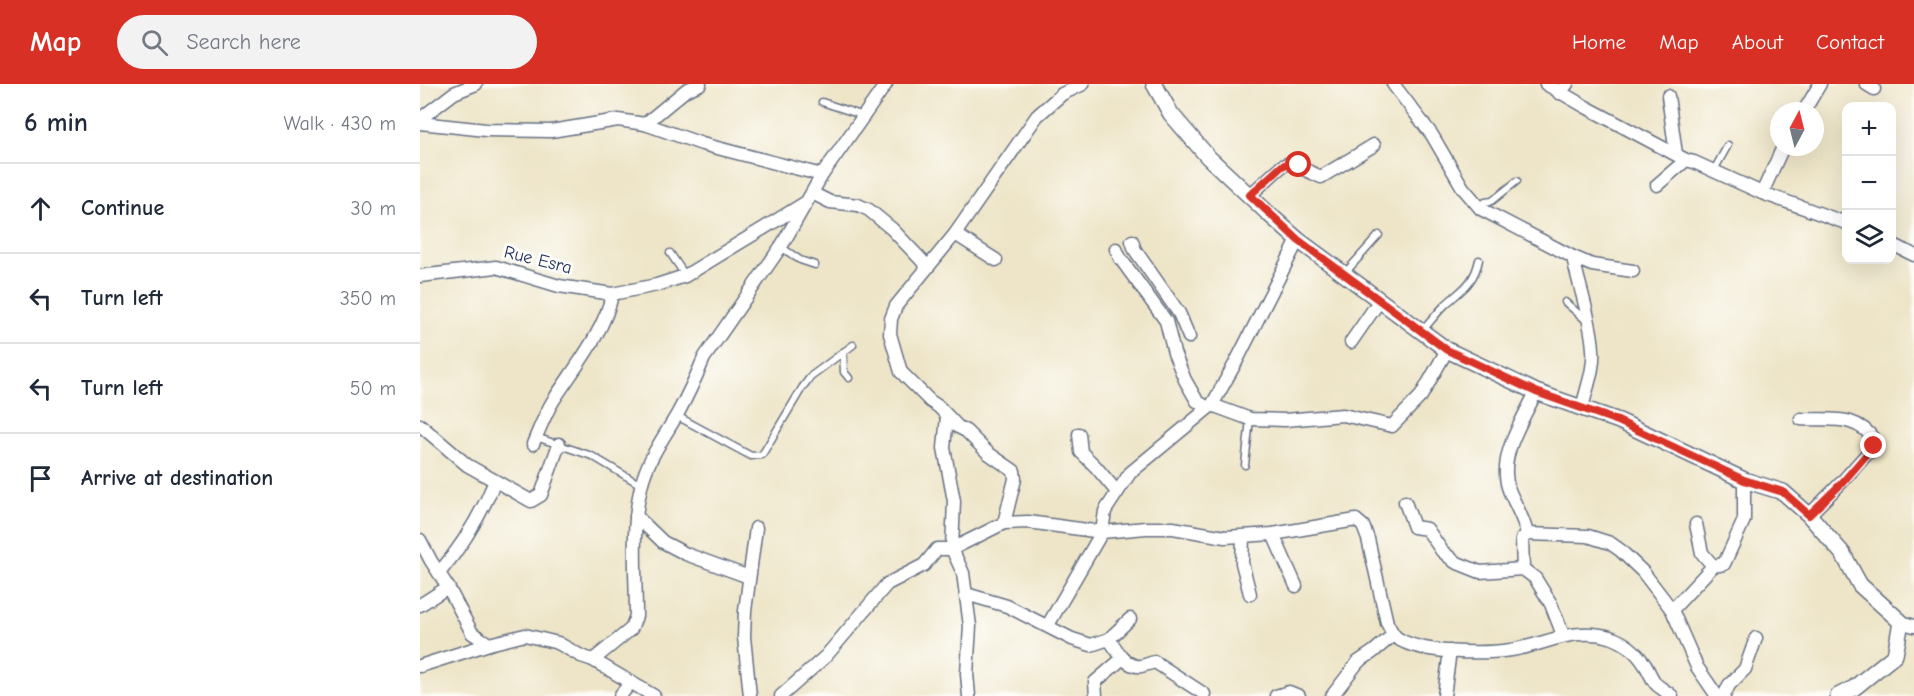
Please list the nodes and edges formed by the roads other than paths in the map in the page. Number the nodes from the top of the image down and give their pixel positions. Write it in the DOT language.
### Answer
graph roads {
  1 [pos="476,84"];
  2 [pos="700,84"];
  3 [pos="886,84"];
  4 [pos="1083,84"];
  5 [pos="1154,84"];
  6 [pos="1393,84"];
  7 [pos="1546,84"];
  8 [pos="1820,84"];
  9 [pos="1563,88"];
  10 [pos="1668,96"];
  11 [pos="822,102"];
  12 [pos="1809,102"];
  13 [pos="864,116"];
  14 [pos="420,121"];
  15 [pos="645,124"];
  16 [pos="1374,145"];
  17 [pos="1728,146"];
  18 [pos="1779,156"];
  19 [pos="1681,157"];
  20 [pos="1714,170"];
  21 [pos="822,175"];
  22 [pos="1517,182"];
  23 [pos="1657,185"];
  24 [pos="1762,193"];
  25 [pos="1250,195"];
  26 [pos="809,197"];
  27 [pos="1481,209"];
  28 [pos="1842,222"];
  29 [pos="955,234"];
  30 [pos="1379,236"];
  31 [pos="1298,240"];
  32 [pos="1132,241"];
  33 [pos="1896,246"];
  34 [pos="780,247"];
  35 [pos="1116,249"];
  36 [pos="670,253"];
  37 [pos="1914,255"];
  38 [pos="1573,257"];
  39 [pos="996,260"];
  40 [pos="1479,260"];
  41 [pos="815,265"];
  42 [pos="928,267"];
  43 [pos="1633,271"];
  44 [pos="1344,274"];
  45 [pos="420,276"];
  46 [pos="685,276"];
  47 [pos="612,294"];
  48 [pos="1380,300"];
  49 [pos="1565,302"];
  50 [pos="1589,323"];
  51 [pos="1422,331"];
  52 [pos="1189,337"];
  53 [pos="1351,342"];
  54 [pos="853,345"];
  55 [pos="1447,350"];
  56 [pos="843,352"];
  57 [pos="849,378"];
  58 [pos="1536,392"];
  59 [pos="1210,406"];
  60 [pos="1582,408"];
  61 [pos="676,416"];
  62 [pos="947,416"];
  63 [pos="1250,419"];
  64 [pos="1801,419"];
  65 [pos="420,425"];
  66 [pos="1079,434"];
  67 [pos="535,440"];
  68 [pos="559,444"];
  69 [pos="1245,465"];
  70 [pos="1744,480"];
  71 [pos="495,482"];
  72 [pos="641,485"];
  73 [pos="1117,492"];
  74 [pos="1405,502"];
  75 [pos="1809,515"];
  76 [pos="636,516"];
  77 [pos="1004,523"];
  78 [pos="1696,524"];
  79 [pos="756,528"];
  80 [pos="1102,532"];
  81 [pos="1273,534"];
  82 [pos="1527,534"];
  83 [pos="1243,537"];
  84 [pos="420,540"];
  85 [pos="952,549"];
  86 [pos="1713,566"];
  87 [pos="1523,569"];
  88 [pos="439,573"];
  89 [pos="749,577"];
  90 [pos="1296,586"];
  91 [pos="448,587"];
  92 [pos="966,594"];
  93 [pos="1250,594"];
  94 [pos="420,605"];
  95 [pos="1672,610"];
  96 [pos="1130,619"];
  97 [pos="1907,624"];
  98 [pos="1048,626"];
  99 [pos="1394,635"];
  100 [pos="1563,635"];
  101 [pos="1756,638"];
  102 [pos="1109,639"];
  103 [pos="489,644"];
  104 [pos="1449,651"];
  105 [pos="1123,658"];
  106 [pos="593,660"];
  107 [pos="420,666"];
  108 [pos="631,682"];
  109 [pos="1204,694"];
  110 [pos="1666,694"];
  111 [pos="620,696"];
  112 [pos="654,696"];
  113 [pos="750,696"];
  114 [pos="781,696"];
  115 [pos="969,696"];
  116 [pos="1096,696"];
  117 [pos="1276,696"];
  118 [pos="1299,696"];
  119 [pos="1332,696"];
  120 [pos="1444,696"];
  121 [pos="1717,696"];
  122 [pos="1724,696"];
  123 [pos="1839,696"];
  1 -- 14 [label="street"];
  2 -- 15 [label="street"];
  3 -- 13 [label="street"];
  4 -- 29 [label="street"];
  5 -- 25 [label="street"];
  6 -- 27 [label="street"];
  7 -- 9 [label="street"];
  8 -- 12 [label="street"];
  9 -- 19 [label="street"];
  10 -- 19 [label="street"];
  11 -- 13 [label="lane"];
  13 -- 21 [label="street"];
  14 -- 15 [label="street"];
  15 -- 21 [label="street"];
  16 -- 25 [label="street"];
  17 -- 20 [label="lane"];
  18 -- 24 [label="street"];
  19 -- 20 [label="street"];
  19 -- 23 [label="street"];
  20 -- 24 [label="street"];
  21 -- 26 [label="street"];
  22 -- 27 [label="lane"];
  24 -- 28 [label="street"];
  25 -- 31 [label="street"];
  26 -- 34 [label="street"];
  26 -- 42 [label="street"];
  26 -- 46 [label="street, Rue Esra"];
  27 -- 38 [label="street"];
  29 -- 39 [label="street"];
  29 -- 42 [label="street"];
  30 -- 44 [label="lane"];
  31 -- 44 [label="street"];
  31 -- 59 [label="street"];
  32 -- 52 [label="street"];
  33 -- 37 [label="street"];
  34 -- 41 [label="lane"];
  34 -- 61 [label="street"];
  35 -- 59 [label="street"];
  36 -- 46 [label="lane"];
  38 -- 43 [label="street"];
  38 -- 50 [label="street"];
  40 -- 51 [label="lane"];
  42 -- 62 [label="street"];
  44 -- 48 [label="street"];
  45 -- 47 [label="street, Rue Esra"];
  46 -- 47 [label="street, Rue Esra"];
  47 -- 67 [label="street"];
  48 -- 51 [label="street"];
  48 -- 53 [label="street"];
  49 -- 50 [label="lane"];
  50 -- 60 [label="street"];
  51 -- 55 [label="street"];
  54 -- 56 [label="lane"];
  55 -- 58 [label="street"];
  55 -- 63 [label="street"];
  56 -- 57 [label="lane"];
  56 -- 61 [label="lane"];
  58 -- 60 [label="street"];
  58 -- 82 [label="street"];
  59 -- 63 [label="street"];
  59 -- 73 [label="street"];
  60 -- 70 [label="street"];
  61 -- 72 [label="street"];
  62 -- 77 [label="street"];
  62 -- 85 [label="street"];
  63 -- 69 [label="lane"];
  64 -- 75 [label="street"];
  65 -- 71 [label="street"];
  66 -- 73 [label="street"];
  67 -- 68 [label="lane"];
  68 -- 71 [label="street"];
  68 -- 72 [label="lane"];
  70 -- 75 [label="street"];
  70 -- 86 [label="street"];
  71 -- 88 [label="street"];
  72 -- 76 [label="street"];
  73 -- 80 [label="street"];
  74 -- 87 [label="street"];
  75 -- 97 [label="street"];
  76 -- 89 [label="street"];
  76 -- 106 [label="street"];
  77 -- 80 [label="street"];
  77 -- 85 [label="street"];
  78 -- 86 [label="street"];
  79 -- 89 [label="street"];
  80 -- 83 [label="street"];
  80 -- 98 [label="street"];
  81 -- 83 [label="street"];
  81 -- 90 [label="street"];
  81 -- 99 [label="street"];
  82 -- 87 [label="street"];
  82 -- 95 [label="street"];
  83 -- 93 [label="street"];
  84 -- 88 [label="street"];
  85 -- 92 [label="street"];
  85 -- 114 [label="street"];
  86 -- 95 [label="street"];
  87 -- 100 [label="street"];
  88 -- 91 [label="street"];
  89 -- 113 [label="street"];
  91 -- 94 [label="street"];
  91 -- 103 [label="street"];
  92 -- 98 [label="street"];
  92 -- 115 [label="street"];
  95 -- 121 [label="street"];
  96 -- 102 [label="street"];
  97 -- 123 [label="street"];
  98 -- 102 [label="street"];
  99 -- 104 [label="street"];
  99 -- 119 [label="street"];
  100 -- 104 [label="street"];
  100 -- 110 [label="street"];
  101 -- 122 [label="street"];
  102 -- 105 [label="street"];
  103 -- 106 [label="street"];
  103 -- 107 [label="street"];
  104 -- 120 [label="street"];
  105 -- 109 [label="street"];
  105 -- 116 [label="street"];
  106 -- 108 [label="street"];
  108 -- 111 [label="street"];
  108 -- 112 [label="street"];
  117 -- 118 [label="street"];
}
